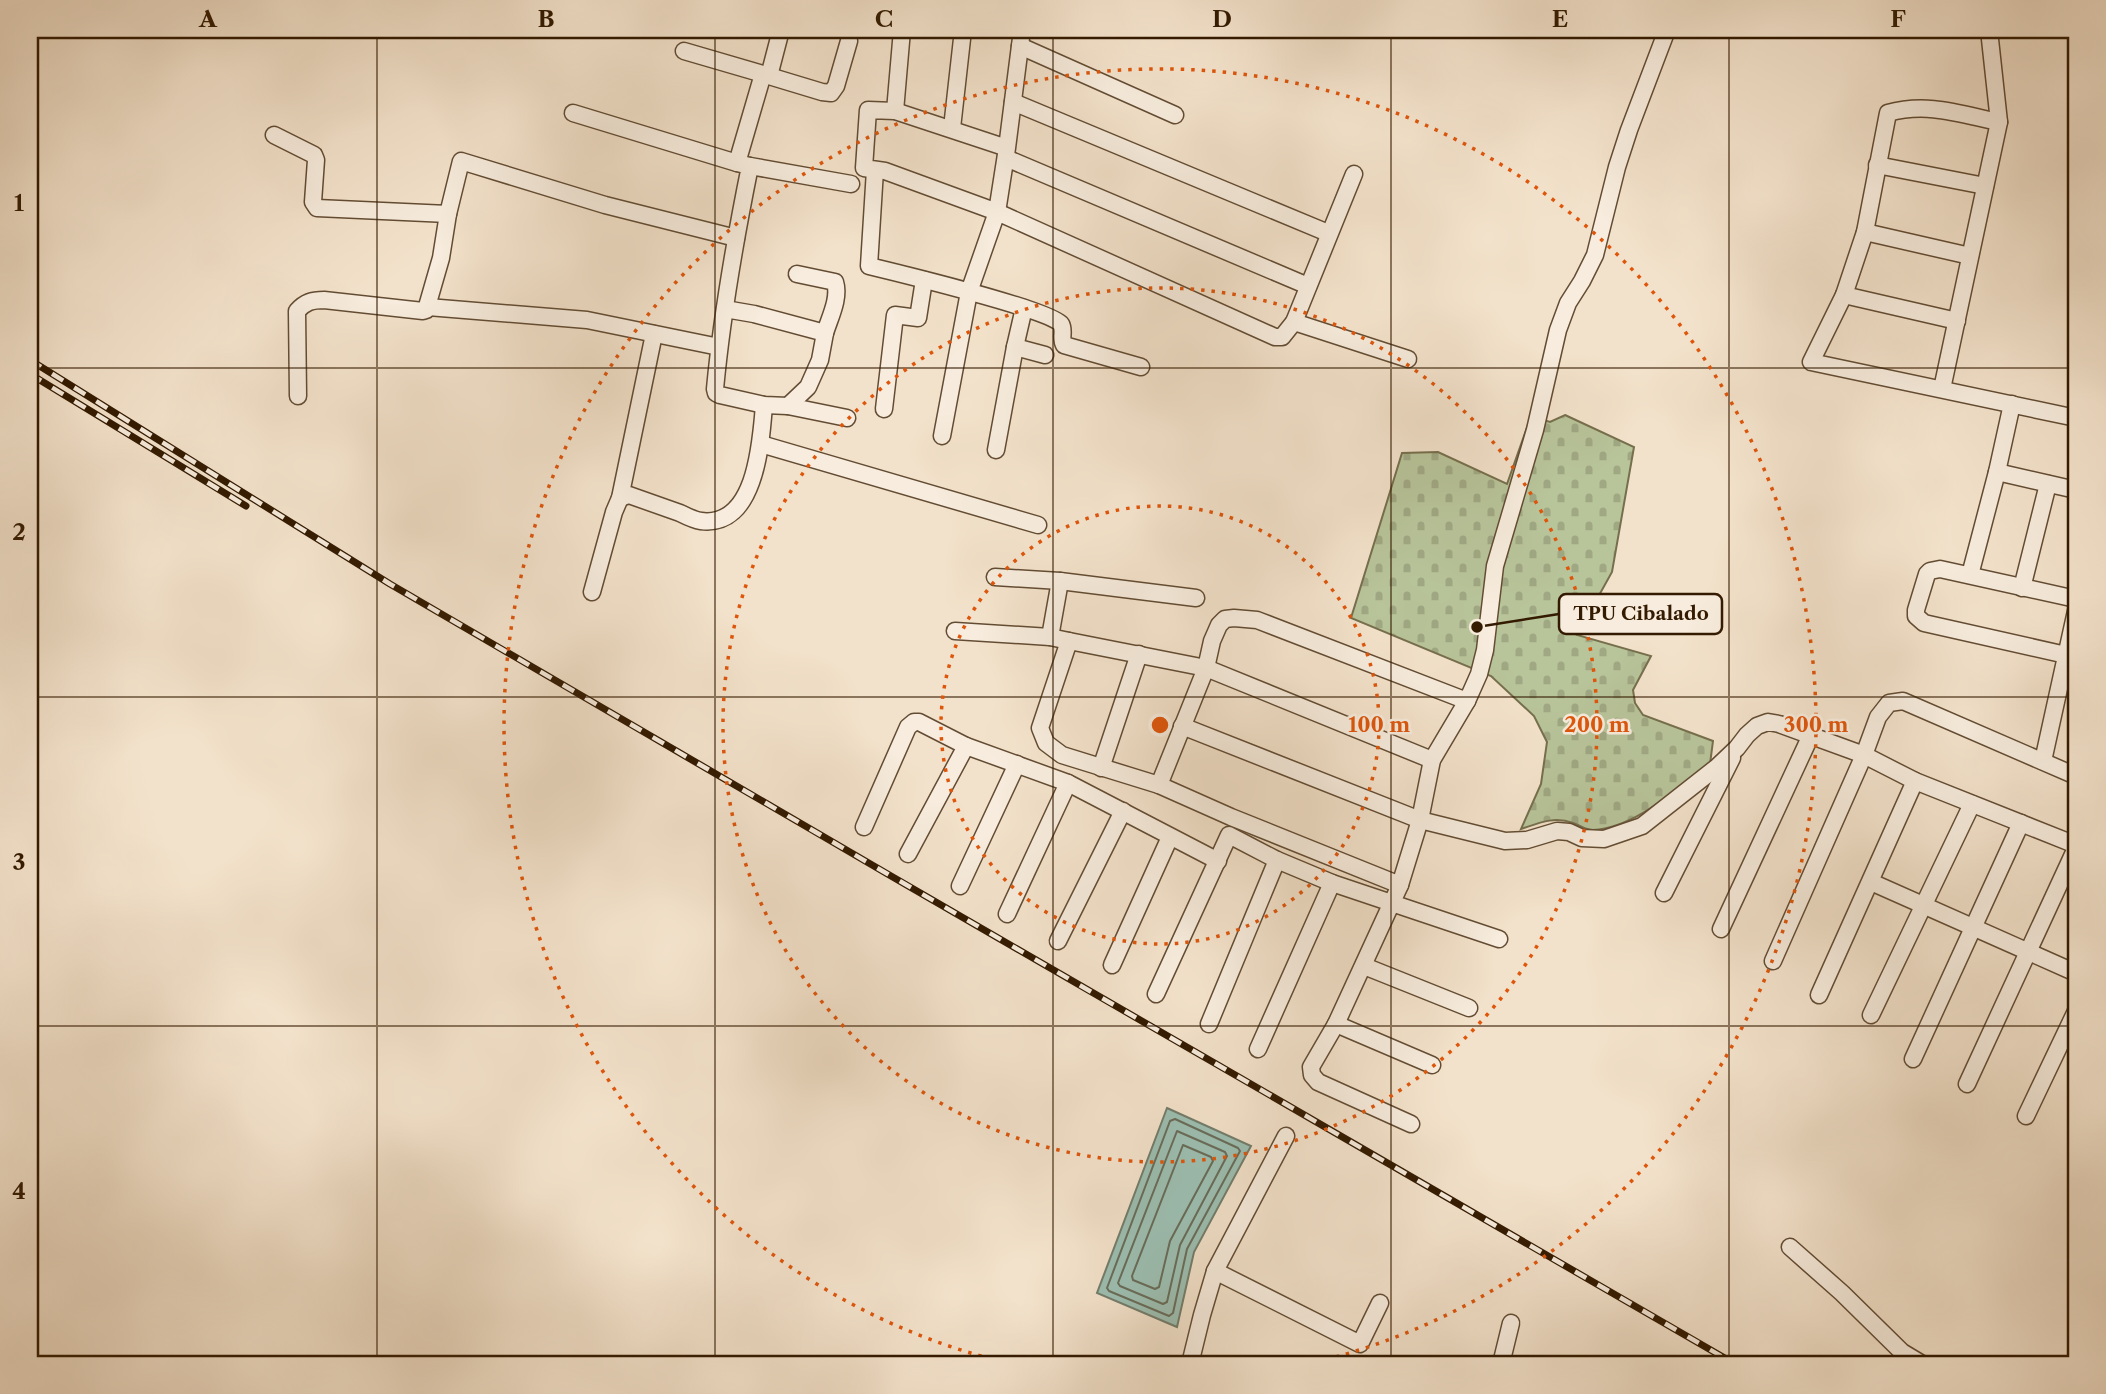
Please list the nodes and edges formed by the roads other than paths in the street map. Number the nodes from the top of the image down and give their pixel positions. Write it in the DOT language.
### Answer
graph roads {
  1 [pos="781,30"];
  2 [pos="902,30"];
  3 [pos="962,30"];
  4 [pos="1667,30"];
  5 [pos="1989,30"];
  6 [pos="1021,38"];
  7 [pos="849,41"];
  8 [pos="684,51"];
  9 [pos="766,75"];
  10 [pos="1013,102"];
  11 [pos="895,111"];
  12 [pos="573,113"];
  13 [pos="1175,115"];
  14 [pos="1999,122"];
  15 [pos="952,128"];
  16 [pos="274,135"];
  17 [pos="1006,153"];
  18 [pos="743,164"];
  19 [pos="1877,165"];
  20 [pos="875,170"];
  21 [pos="1354,174"];
  22 [pos="850,184"];
  23 [pos="1985,186"];
  24 [pos="997,212"];
  25 [pos="448,214"];
  26 [pos="1865,232"];
  27 [pos="1328,233"];
  28 [pos="736,238"];
  29 [pos="1970,256"];
  30 [pos="797,274"];
  31 [pos="924,280"];
  32 [pos="1308,286"];
  33 [pos="969,292"];
  34 [pos="1844,295"];
  35 [pos="428,307"];
  36 [pos="1024,308"];
  37 [pos="725,309"];
  38 [pos="1957,321"];
  39 [pos="1294,322"];
  40 [pos="825,333"];
  41 [pos="654,334"];
  42 [pos="719,347"];
  43 [pos="1015,347"];
  44 [pos="1045,355"];
  45 [pos="1408,359"];
  46 [pos="1141,367"];
  47 [pos="1942,389"];
  48 [pos="298,396"];
  49 [pos="2012,404"];
  50 [pos="764,405"];
  51 [pos="788,406"];
  52 [pos="884,409"];
  53 [pos="847,418"];
  54 [pos="2076,418"];
  55 [pos="942,436"];
  56 [pos="761,444"];
  57 [pos="996,450"];
  58 [pos="1997,472"];
  59 [pos="2048,484"];
  60 [pos="2076,490"];
  61 [pos="620,498"];
  62 [pos="1038,525"];
  63 [pos="1970,575"];
  64 [pos="995,577"];
  65 [pos="1060,581"];
  66 [pos="2022,587"];
  67 [pos="592,592"];
  68 [pos="1196,598"];
  69 [pos="2076,599"];
  70 [pos="2076,611"];
  71 [pos="955,631"];
  72 [pos="1050,637"];
  73 [pos="1069,640"];
  74 [pos="1139,654"];
  75 [pos="2066,655"];
  76 [pos="1206,668"];
  77 [pos="2059,685"];
  78 [pos="2076,689"];
  79 [pos="1468,701"];
  80 [pos="1182,726"];
  81 [pos="1811,735"];
  82 [pos="967,746"];
  83 [pos="1737,748"];
  84 [pos="1864,755"];
  85 [pos="1432,760"];
  86 [pos="2043,761"];
  87 [pos="1017,764"];
  88 [pos="1101,768"];
  89 [pos="2076,776"];
  90 [pos="1915,780"];
  91 [pos="1068,783"];
  92 [pos="1160,785"];
  93 [pos="1972,804"];
  94 [pos="1123,811"];
  95 [pos="1231,817"];
  96 [pos="1420,820"];
  97 [pos="2021,823"];
  98 [pos="864,827"];
  99 [pos="1229,835"];
  100 [pos="1170,836"];
  101 [pos="2076,847"];
  102 [pos="908,854"];
  103 [pos="1277,860"];
  104 [pos="1218,861"];
  105 [pos="1332,883"];
  106 [pos="1871,883"];
  107 [pos="1400,885"];
  108 [pos="960,886"];
  109 [pos="1664,893"];
  110 [pos="1392,902"];
  111 [pos="1922,906"];
  112 [pos="1007,914"];
  113 [pos="1974,928"];
  114 [pos="1721,929"];
  115 [pos="1499,939"];
  116 [pos="1058,941"];
  117 [pos="2030,951"];
  118 [pos="1773,961"];
  119 [pos="1112,965"];
  120 [pos="1364,966"];
  121 [pos="2076,973"];
  122 [pos="1156,994"];
  123 [pos="1819,995"];
  124 [pos="1469,1008"];
  125 [pos="2076,1010"];
  126 [pos="1871,1015"];
  127 [pos="1209,1024"];
  128 [pos="1336,1024"];
  129 [pos="1258,1049"];
  130 [pos="1913,1059"];
  131 [pos="1432,1065"];
  132 [pos="1967,1084"];
  133 [pos="2026,1116"];
  134 [pos="1411,1124"];
  135 [pos="1286,1136"];
  136 [pos="1790,1247"];
  137 [pos="1215,1271"];
  138 [pos="1380,1303"];
  139 [pos="1511,1323"];
  140 [pos="1191,1364"];
  141 [pos="1501,1364"];
  142 [pos="1922,1364"];
  1 -- 9 [label="street"];
  2 -- 11 [label="street"];
  3 -- 15 [label="street"];
  4 -- 79 [label="street"];
  5 -- 14 [label="street"];
  6 -- 10 [label="street"];
  6 -- 13 [label="street"];
  7 -- 9 [label="street"];
  8 -- 9 [label="street"];
  9 -- 18 [label="street"];
  10 -- 17 [label="street"];
  10 -- 27 [label="street"];
  11 -- 15 [label="street"];
  11 -- 20 [label="street"];
  12 -- 18 [label="street"];
  14 -- 19 [label="street"];
  14 -- 23 [label="street"];
  15 -- 17 [label="street"];
  16 -- 25 [label="street"];
  17 -- 24 [label="street"];
  17 -- 32 [label="street"];
  18 -- 22 [label="street"];
  18 -- 28 [label="street"];
  19 -- 23 [label="street"];
  19 -- 26 [label="street"];
  20 -- 24 [label="street"];
  20 -- 31 [label="street"];
  21 -- 27 [label="street"];
  23 -- 29 [label="street"];
  24 -- 33 [label="street"];
  24 -- 39 [label="street"];
  25 -- 28 [label="street"];
  25 -- 35 [label="street"];
  26 -- 29 [label="street"];
  26 -- 34 [label="street"];
  27 -- 32 [label="street"];
  28 -- 37 [label="street"];
  29 -- 38 [label="street"];
  30 -- 40 [label="street"];
  31 -- 33 [label="street"];
  31 -- 52 [label="street"];
  32 -- 39 [label="street"];
  33 -- 36 [label="street"];
  33 -- 55 [label="street"];
  34 -- 38 [label="street"];
  34 -- 47 [label="street"];
  35 -- 41 [label="street"];
  35 -- 48 [label="street"];
  36 -- 43 [label="street"];
  36 -- 46 [label="street"];
  37 -- 40 [label="street"];
  37 -- 42 [label="street"];
  38 -- 47 [label="street"];
  39 -- 45 [label="street"];
  40 -- 51 [label="street"];
  41 -- 42 [label="street"];
  41 -- 61 [label="street"];
  42 -- 50 [label="street"];
  43 -- 44 [label="street"];
  43 -- 57 [label="street"];
  47 -- 49 [label="street"];
  49 -- 54 [label="street"];
  49 -- 58 [label="street"];
  50 -- 51 [label="street"];
  50 -- 56 [label="street"];
  51 -- 53 [label="street"];
  56 -- 61 [label="street"];
  56 -- 62 [label="street"];
  58 -- 59 [label="street"];
  58 -- 63 [label="street"];
  59 -- 60 [label="street"];
  59 -- 66 [label="street"];
  61 -- 67 [label="street"];
  63 -- 66 [label="street"];
  63 -- 75 [label="street"];
  64 -- 65 [label="street"];
  65 -- 68 [label="street"];
  65 -- 72 [label="street"];
  66 -- 69 [label="street"];
  70 -- 75 [label="street"];
  71 -- 72 [label="street"];
  72 -- 73 [label="street"];
  73 -- 74 [label="street"];
  73 -- 88 [label="street"];
  74 -- 76 [label="street"];
  74 -- 88 [label="street"];
  75 -- 77 [label="street"];
  76 -- 79 [label="street"];
  76 -- 80 [label="street"];
  76 -- 85 [label="street"];
  77 -- 78 [label="street"];
  77 -- 86 [label="street"];
  79 -- 85 [label="street"];
  80 -- 92 [label="street"];
  80 -- 96 [label="street"];
  81 -- 83 [label="street"];
  81 -- 84 [label="street"];
  81 -- 114 [label="street"];
  82 -- 87 [label="street"];
  82 -- 98 [label="street"];
  82 -- 102 [label="street"];
  83 -- 96 [label="street"];
  83 -- 109 [label="street"];
  84 -- 86 [label="street"];
  84 -- 90 [label="street"];
  84 -- 118 [label="street"];
  85 -- 96 [label="street"];
  86 -- 89 [label="street"];
  87 -- 91 [label="street"];
  87 -- 108 [label="street"];
  88 -- 92 [label="street"];
  90 -- 93 [label="street"];
  90 -- 106 [label="street"];
  91 -- 94 [label="street"];
  91 -- 112 [label="street"];
  92 -- 95 [label="street"];
  93 -- 97 [label="street"];
  93 -- 111 [label="street"];
  94 -- 100 [label="street"];
  94 -- 116 [label="street"];
  95 -- 99 [label="street"];
  95 -- 107 [label="street"];
  96 -- 107 [label="street"];
  97 -- 101 [label="street"];
  97 -- 113 [label="street"];
  99 -- 103 [label="street"];
  99 -- 104 [label="street"];
  100 -- 104 [label="street"];
  100 -- 119 [label="street"];
  101 -- 117 [label="street"];
  103 -- 105 [label="street"];
  103 -- 127 [label="street"];
  104 -- 122 [label="street"];
  105 -- 110 [label="street"];
  105 -- 129 [label="street"];
  106 -- 111 [label="street"];
  106 -- 123 [label="street"];
  107 -- 110 [label="street"];
  110 -- 115 [label="street"];
  110 -- 120 [label="street"];
  111 -- 113 [label="street"];
  111 -- 126 [label="street"];
  113 -- 117 [label="street"];
  113 -- 130 [label="street"];
  117 -- 121 [label="street"];
  117 -- 132 [label="street"];
  120 -- 124 [label="street"];
  120 -- 128 [label="street"];
  125 -- 133 [label="street"];
  128 -- 131 [label="street"];
  128 -- 134 [label="street"];
  135 -- 137 [label="street"];
  136 -- 142 [label="street"];
  137 -- 138 [label="street"];
  137 -- 140 [label="street"];
  139 -- 141 [label="street"];
}
